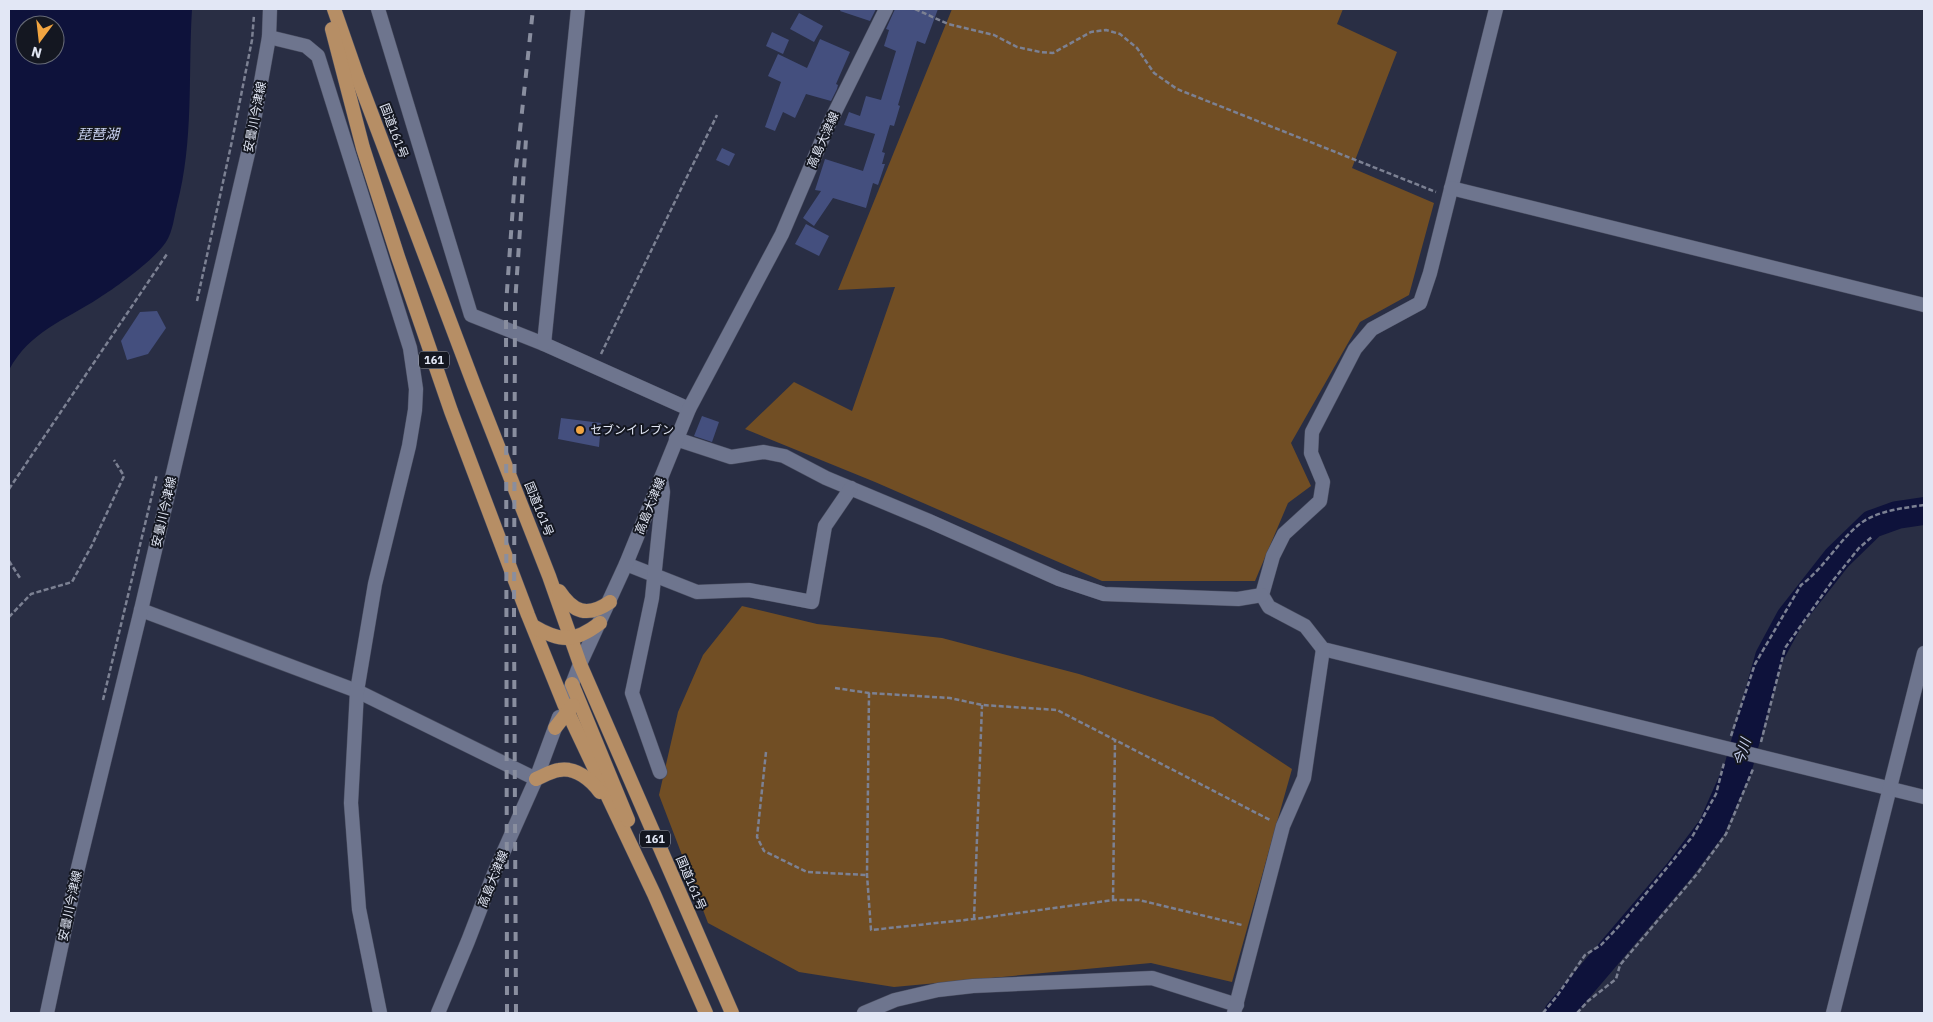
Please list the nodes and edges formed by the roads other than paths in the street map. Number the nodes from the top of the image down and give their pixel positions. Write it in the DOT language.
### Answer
graph roads {
  1 [pos="270,9"];
  2 [pos="327,9"];
  3 [pos="334,9"];
  4 [pos="378,9"];
  5 [pos="578,9"];
  6 [pos="886,9"];
  7 [pos="1496,9"];
  8 [pos="269,36"];
  9 [pos="1450,193"];
  10 [pos="1924,305"];
  11 [pos="544,344"];
  12 [pos="689,409"];
  13 [pos="676,440"];
  14 [pos="662,479"];
  15 [pos="850,488"];
  16 [pos="626,564"];
  17 [pos="654,575"];
  18 [pos="549,576"];
  19 [pos="1262,595"];
  20 [pos="610,602"];
  21 [pos="141,610"];
  22 [pos="600,624"];
  23 [pos="533,626"];
  24 [pos="572,639"];
  25 [pos="1323,649"];
  26 [pos="1924,653"];
  27 [pos="580,664"];
  28 [pos="572,684"];
  29 [pos="357,691"];
  30 [pos="579,702"];
  31 [pos="598,705"];
  32 [pos="566,707"];
  33 [pos="660,772"];
  34 [pos="536,779"];
  35 [pos="1890,788"];
  36 [pos="1924,797"];
  37 [pos="625,836"];
  38 [pos="654,894"];
  39 [pos="1236,1009"];
  40 [pos="47,1013"];
  41 [pos="380,1013"];
  42 [pos="438,1013"];
  43 [pos="706,1013"];
  44 [pos="732,1013"];
  45 [pos="864,1013"];
  46 [pos="1833,1013"];
  1 -- 8 [label="street, 安曇川今津線"];
  2 -- 23 [label="highway, 161"];
  3 -- 18 [label="highway, 国道161号 / 161"];
  4 -- 11 [label="street"];
  5 -- 11 [label="street"];
  6 -- 12 [label="street, 高島大津線"];
  7 -- 9 [label="street"];
  8 -- 21 [label="street, 安曇川今津線"];
  8 -- 29 [label="street"];
  9 -- 10 [label="street"];
  9 -- 19 [label="street"];
  11 -- 12 [label="street"];
  12 -- 13 [label="street, 高島大津線"];
  13 -- 14 [label="street, 高島大津線"];
  13 -- 15 [label="street"];
  14 -- 16 [label="street, 高島大津線"];
  14 -- 17 [label="street"];
  15 -- 17 [label="street"];
  15 -- 19 [label="street"];
  16 -- 17 [label="street"];
  16 -- 20 [label="street, 高島大津線"];
  17 -- 33 [label="street"];
  18 -- 20 [label="highway"];
  18 -- 24 [label="highway, 国道161号 / 161"];
  19 -- 25 [label="street"];
  20 -- 22 [label="street, 高島大津線"];
  21 -- 29 [label="street"];
  21 -- 40 [label="street, 安曇川今津線"];
  22 -- 24 [label="highway"];
  22 -- 27 [label="street, 高島大津線"];
  23 -- 24 [label="highway"];
  23 -- 32 [label="highway, 161"];
  24 -- 27 [label="highway, 国道161号 / 161"];
  25 -- 35 [label="street"];
  25 -- 39 [label="street"];
  26 -- 35 [label="street"];
  27 -- 28 [label="street, 高島大津線"];
  27 -- 31 [label="highway, 国道161号 / 161"];
  28 -- 30 [label="highway"];
  28 -- 32 [label="street, 高島大津線"];
  29 -- 34 [label="street"];
  29 -- 41 [label="street"];
  30 -- 31 [label="highway"];
  30 -- 32 [label="highway"];
  30 -- 38 [label="highway"];
  31 -- 44 [label="highway, 国道161号 / 161"];
  32 -- 34 [label="street, 高島大津線"];
  32 -- 37 [label="highway, 161"];
  34 -- 37 [label="highway"];
  34 -- 42 [label="street, 高島大津線"];
  35 -- 36 [label="street"];
  35 -- 46 [label="street"];
  37 -- 38 [label="highway, 161"];
  38 -- 43 [label="highway, 161"];
  39 -- 45 [label="street"];
}
